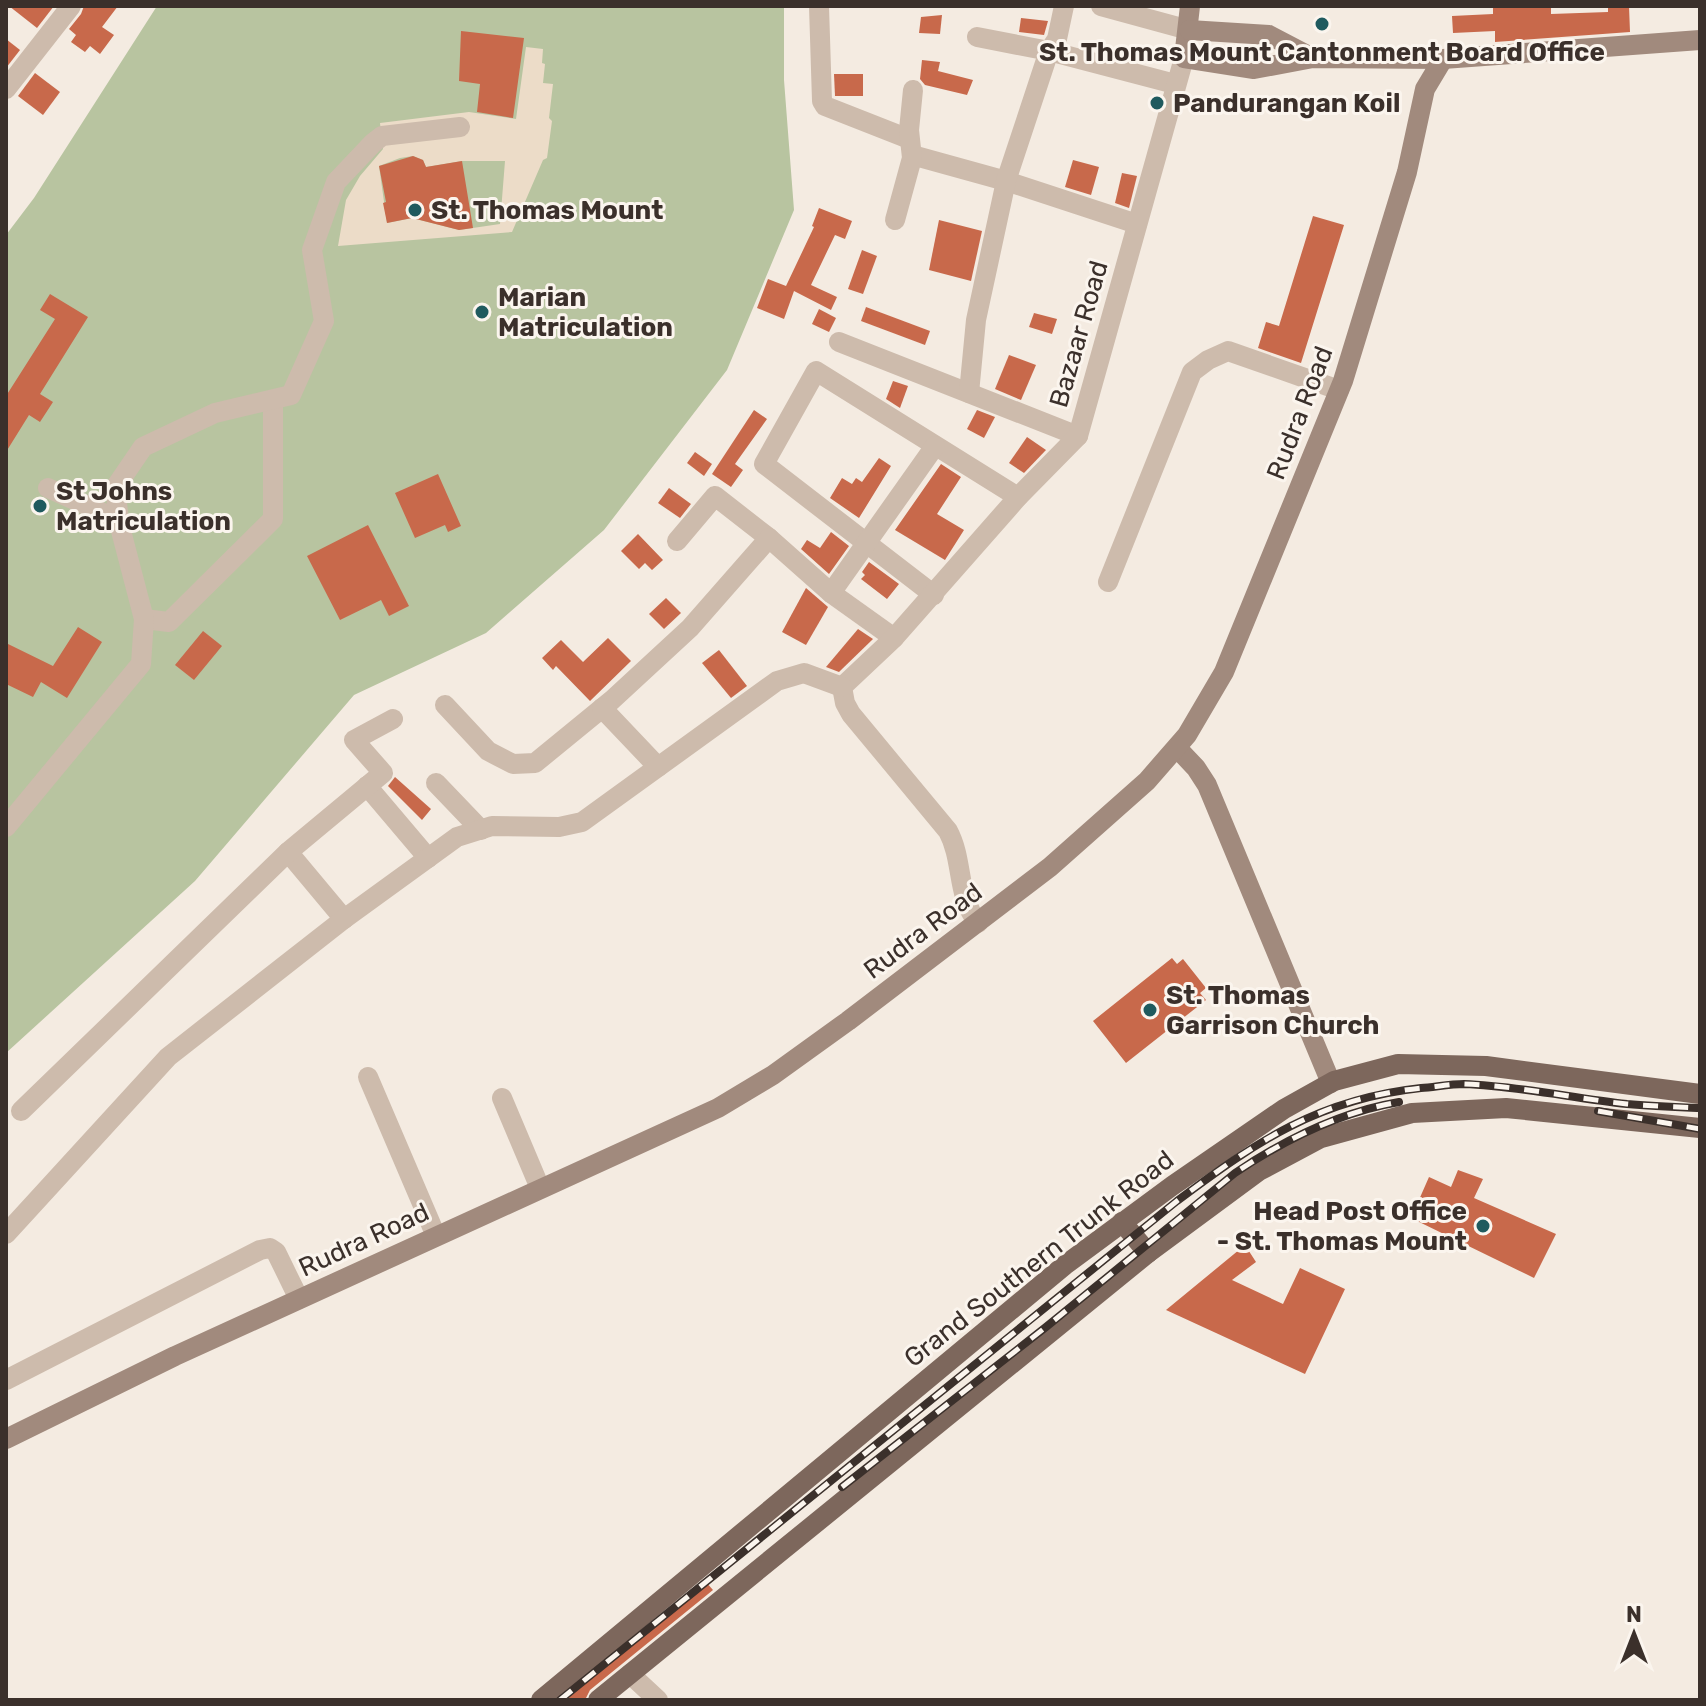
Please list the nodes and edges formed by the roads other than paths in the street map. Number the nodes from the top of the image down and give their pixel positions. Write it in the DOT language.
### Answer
graph roads {
  1 [pos="71,6"];
  2 [pos="819,6"];
  3 [pos="1064,6"];
  4 [pos="1101,6"];
  5 [pos="1190,6"];
  6 [pos="1189,30"];
  7 [pos="977,37"];
  8 [pos="1700,40"];
  9 [pos="1049,51"];
  10 [pos="1184,58"];
  11 [pos="1313,58"];
  12 [pos="1411,58"];
  13 [pos="1443,59"];
  14 [pos="1175,84"];
  15 [pos="6,89"];
  16 [pos="1425,89"];
  17 [pos="913,90"];
  18 [pos="460,127"];
  19 [pos="911,147"];
  20 [pos="1006,181"];
  21 [pos="895,220"];
  22 [pos="1137,224"];
  23 [pos="839,342"];
  24 [pos="1339,390"];
  25 [pos="969,393"];
  26 [pos="282,398"];
  27 [pos="1078,436"];
  28 [pos="935,446"];
  29 [pos="48,488"];
  30 [pos="1018,497"];
  31 [pos="119,520"];
  32 [pos="769,538"];
  33 [pos="677,541"];
  34 [pos="866,544"];
  35 [pos="1108,582"];
  36 [pos="831,593"];
  37 [pos="934,595"];
  38 [pos="144,619"];
  39 [pos="894,638"];
  40 [pos="842,687"];
  41 [pos="445,705"];
  42 [pos="602,708"];
  43 [pos="393,719"];
  44 [pos="1177,748"];
  45 [pos="658,767"];
  46 [pos="436,783"];
  47 [pos="367,786"];
  48 [pos="6,827"];
  49 [pos="481,830"];
  50 [pos="288,852"];
  51 [pos="428,858"];
  52 [pos="344,919"];
  53 [pos="978,923"];
  54 [pos="368,1077"];
  55 [pos="1331,1083"];
  56 [pos="1700,1094"];
  57 [pos="502,1098"];
  58 [pos="21,1111"];
  59 [pos="1700,1128"];
  60 [pos="540,1188"];
  61 [pos="1122,1222"];
  62 [pos="6,1234"];
  63 [pos="436,1236"];
  64 [pos="1148,1253"];
  65 [pos="299,1299"];
  66 [pos="6,1380"];
  67 [pos="6,1439"];
  68 [pos="630,1674"];
  69 [pos="541,1700"];
  70 [pos="598,1700"];
  71 [pos="658,1700"];
  1 -- 15 [label="street"];
  2 -- 19 [label="street"];
  3 -- 9 [label="street"];
  4 -- 6 [label="street"];
  5 -- 6 [label="street, Bazaar Road"];
  6 -- 10 [label="street, Bazaar Road"];
  6 -- 11 [label="street"];
  7 -- 9 [label="street"];
  8 -- 13 [label="street"];
  9 -- 14 [label="street"];
  9 -- 20 [label="street"];
  10 -- 11 [label="street"];
  10 -- 14 [label="street, Bazaar Road"];
  11 -- 12 [label="street"];
  12 -- 13 [label="street"];
  12 -- 16 [label="street"];
  13 -- 16 [label="street, Rudra Road"];
  14 -- 22 [label="street, Bazaar Road"];
  16 -- 24 [label="street, Rudra Road"];
  17 -- 19 [label="street"];
  18 -- 26 [label="street"];
  19 -- 20 [label="street"];
  19 -- 21 [label="street"];
  20 -- 22 [label="street"];
  20 -- 25 [label="street"];
  22 -- 27 [label="street, Bazaar Road"];
  23 -- 25 [label="street"];
  24 -- 35 [label="street"];
  24 -- 44 [label="street, Rudra Road"];
  25 -- 27 [label="street"];
  26 -- 31 [label="street"];
  26 -- 38 [label="street"];
  27 -- 30 [label="street, Bazaar Road"];
  28 -- 30 [label="street"];
  28 -- 34 [label="street"];
  28 -- 34 [label="street"];
  29 -- 31 [label="street"];
  30 -- 37 [label="street, Bazaar Road"];
  31 -- 38 [label="street"];
  32 -- 33 [label="street"];
  32 -- 36 [label="street"];
  32 -- 42 [label="street"];
  34 -- 36 [label="street"];
  34 -- 37 [label="street"];
  36 -- 39 [label="street"];
  37 -- 39 [label="street, Bazaar Road"];
  38 -- 48 [label="street"];
  39 -- 40 [label="street, Bazaar Road"];
  40 -- 45 [label="street"];
  40 -- 53 [label="street"];
  41 -- 42 [label="street"];
  42 -- 45 [label="street"];
  43 -- 47 [label="street"];
  44 -- 53 [label="street, Rudra Road"];
  44 -- 55 [label="street"];
  45 -- 49 [label="street"];
  46 -- 49 [label="street"];
  47 -- 50 [label="street"];
  47 -- 51 [label="street"];
  49 -- 51 [label="street"];
  50 -- 52 [label="street"];
  50 -- 58 [label="street"];
  51 -- 52 [label="street"];
  52 -- 62 [label="street"];
  53 -- 60 [label="street, Rudra Road"];
  54 -- 63 [label="street"];
  55 -- 56 [label="main road, Grand Southern Trunk Road"];
  55 -- 61 [label="main road, Grand Southern Trunk Road"];
  57 -- 60 [label="street"];
  59 -- 64 [label="main road"];
  60 -- 63 [label="street, Rudra Road"];
  61 -- 64 [label="main road"];
  61 -- 69 [label="main road, Grand Southern Trunk Road"];
  63 -- 65 [label="street, Rudra Road"];
  64 -- 68 [label="main road"];
  65 -- 66 [label="street"];
  65 -- 67 [label="street, Rudra Road"];
  68 -- 70 [label="main road"];
  68 -- 71 [label="street"];
}
